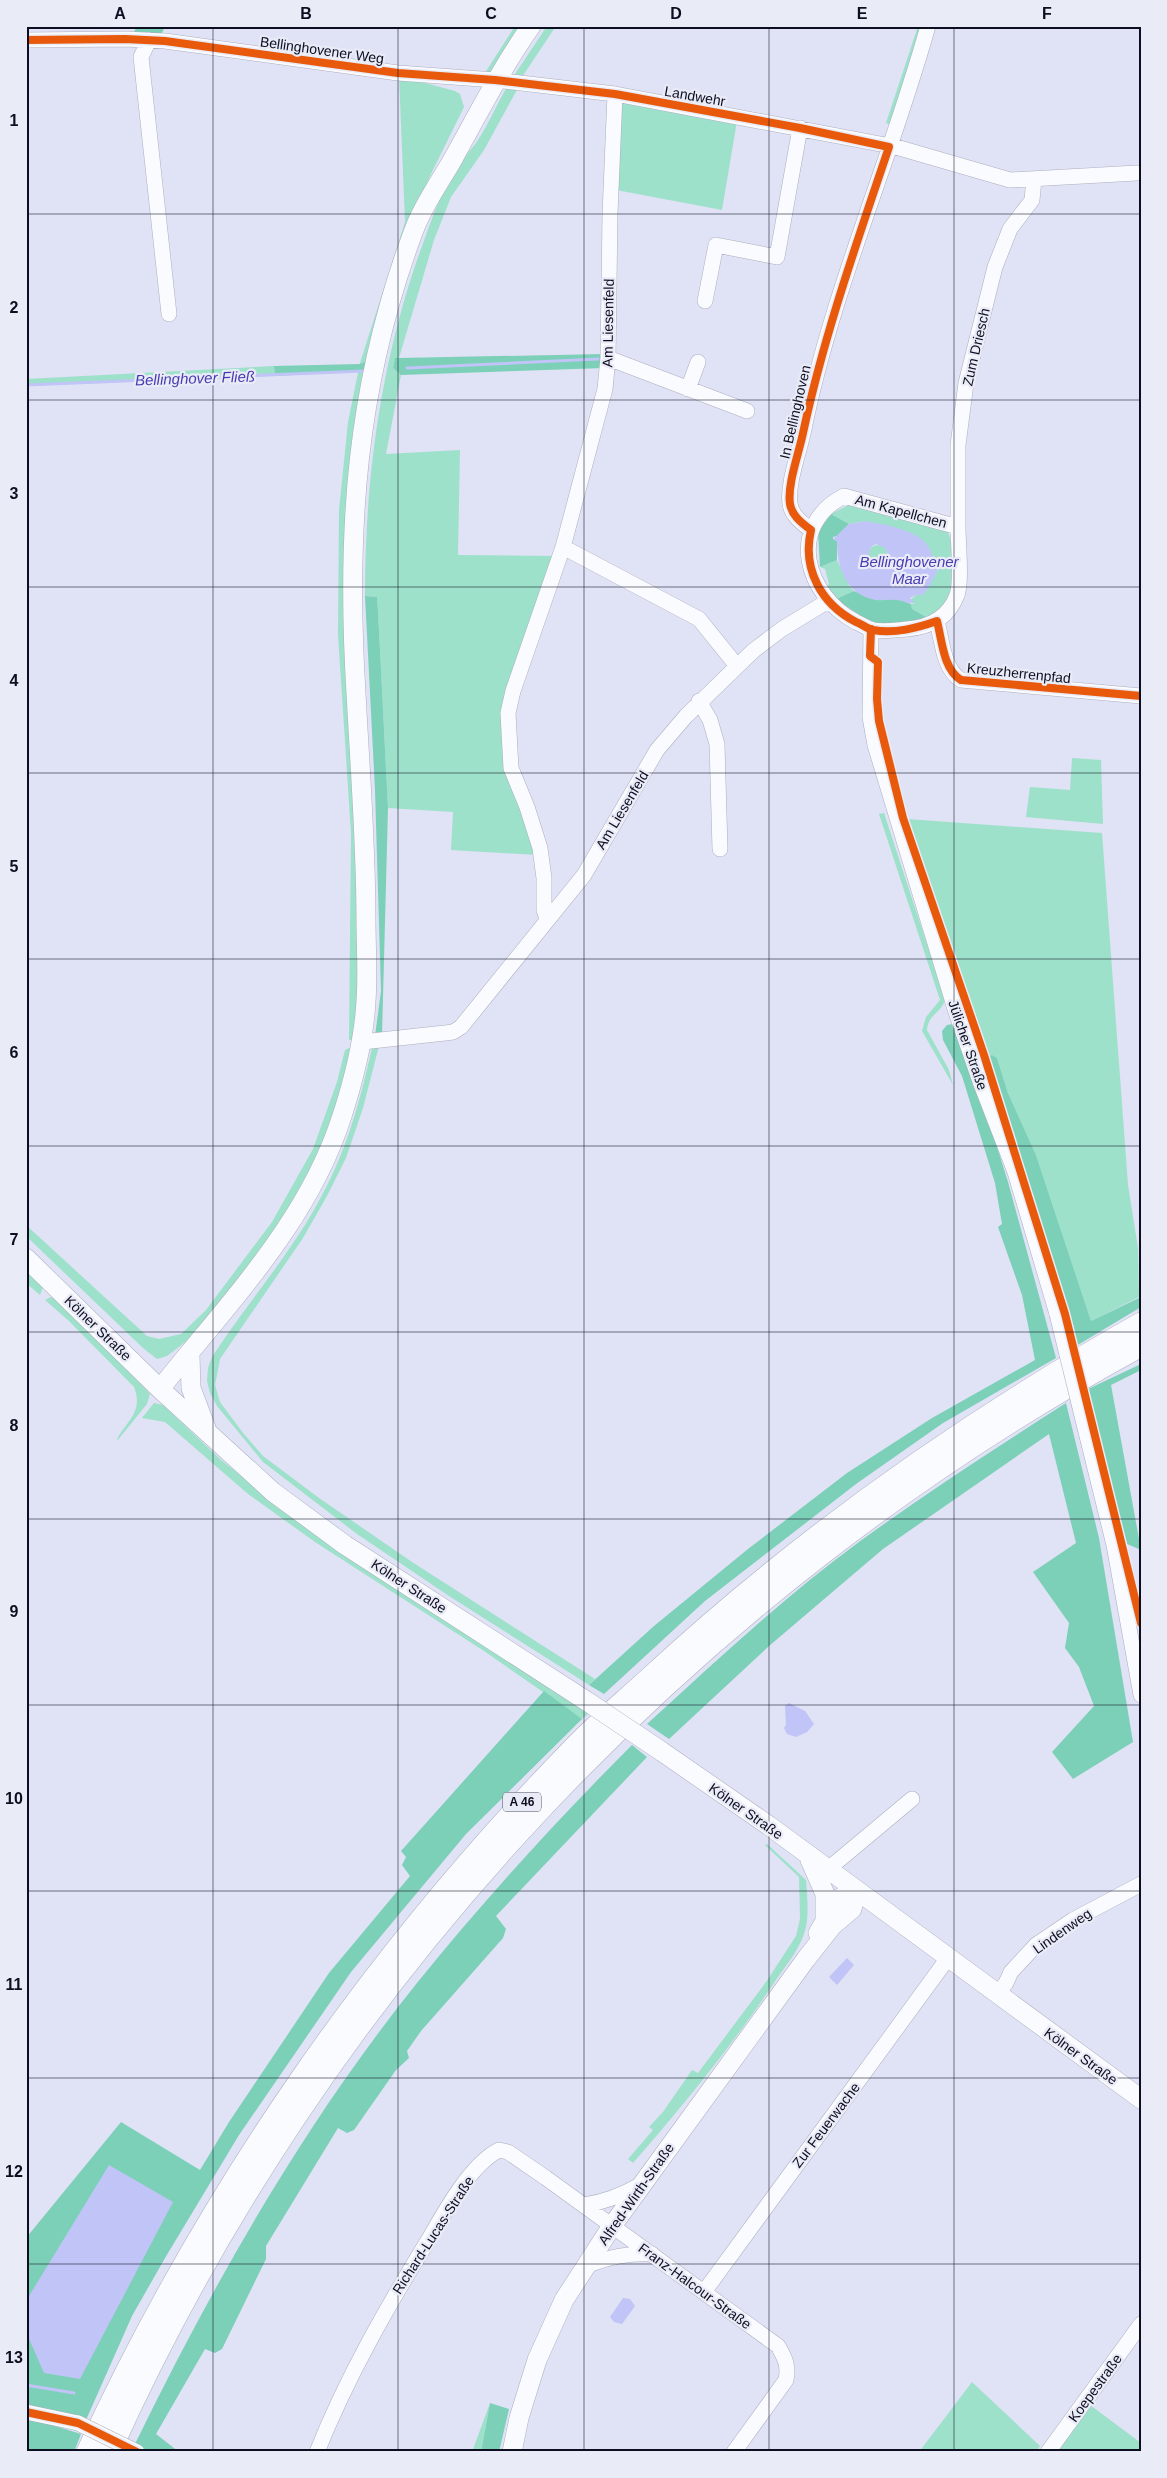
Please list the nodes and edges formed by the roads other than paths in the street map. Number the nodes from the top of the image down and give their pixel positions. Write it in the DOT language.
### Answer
graph roads {
  1 [pos="531,26"];
  2 [pos="928,26"];
  3 [pos="26,40"];
  4 [pos="149,40"];
  5 [pos="495,80"];
  6 [pos="615,94"];
  7 [pos="800,128"];
  8 [pos="889,147"];
  9 [pos="1138,172"];
  10 [pos="1034,179"];
  11 [pos="706,301"];
  12 [pos="169,314"];
  13 [pos="608,358"];
  14 [pos="698,362"];
  15 [pos="688,389"];
  16 [pos="746,411"];
  17 [pos="958,526"];
  18 [pos="811,530"];
  19 [pos="563,547"];
  20 [pos="828,601"];
  21 [pos="937,621"];
  22 [pos="871,629"];
  23 [pos="736,666"];
  24 [pos="1141,696"];
  25 [pos="699,701"];
  26 [pos="720,849"];
  27 [pos="547,919"];
  28 [pos="362,1042"];
  29 [pos="26,1258"];
  30 [pos="1141,1324"];
  31 [pos="1141,1346"];
  32 [pos="190,1355"];
  33 [pos="160,1389"];
  34 [pos="207,1432"];
  35 [pos="1141,1695"];
  36 [pos="912,1799"];
  37 [pos="807,1854"];
  38 [pos="827,1870"];
  39 [pos="1141,1884"];
  40 [pos="856,1891"];
  41 [pos="825,1918"];
  42 [pos="948,1958"];
  43 [pos="806,1959"];
  44 [pos="997,1994"];
  45 [pos="1141,2099"];
  46 [pos="643,2183"];
  47 [pos="584,2205"];
  48 [pos="612,2226"];
  49 [pos="652,2254"];
  50 [pos="586,2266"];
  51 [pos="704,2292"];
  52 [pos="1141,2324"];
  53 [pos="26,2412"];
  54 [pos="87,2452"];
  55 [pos="110,2452"];
  56 [pos="137,2452"];
  57 [pos="317,2452"];
  58 [pos="512,2452"];
  59 [pos="734,2452"];
  60 [pos="1048,2452"];
  1 -- 5 [label="main road"];
  2 -- 8 [label="street, In Bellinghoven"];
  3 -- 4 [label="street, Bellinghovener Weg"];
  4 -- 5 [label="street, Bellinghovener Weg"];
  4 -- 12 [label="street"];
  5 -- 6 [label="street, Landwehr"];
  5 -- 28 [label="main road"];
  6 -- 7 [label="street, Landwehr"];
  6 -- 13 [label="street, Am Liesenfeld"];
  7 -- 8 [label="street, Landwehr"];
  7 -- 11 [label="street"];
  8 -- 10 [label="street, Landwehr"];
  8 -- 18 [label="street, In Bellinghoven"];
  9 -- 10 [label="street, Landwehr"];
  10 -- 17 [label="street, Zum Driesch"];
  13 -- 15 [label="street"];
  13 -- 19 [label="street, Am Liesenfeld"];
  14 -- 15 [label="street"];
  15 -- 16 [label="street"];
  17 -- 18 [label="street, Am Kapellchen"];
  17 -- 21 [label="street, Am Kapellchen"];
  18 -- 20 [label="street"];
  19 -- 23 [label="street"];
  19 -- 27 [label="street, Am Liesenfeld"];
  20 -- 22 [label="street"];
  20 -- 23 [label="street, Am Liesenfeld"];
  21 -- 22 [label="street"];
  21 -- 24 [label="street, Kreuzherrenpfad"];
  22 -- 35 [label="street, Jülicher Straße, bridge"];
  23 -- 25 [label="street, Am Liesenfeld"];
  25 -- 26 [label="street"];
  25 -- 27 [label="street, Am Liesenfeld"];
  27 -- 28 [label="street, Am Liesenfeld"];
  28 -- 32 [label="main road"];
  29 -- 33 [label="main road, Kölner Straße"];
  30 -- 54 [label="highway, A 46"];
  31 -- 55 [label="highway, A 46"];
  32 -- 33 [label="main road"];
  32 -- 34 [label="main road"];
  33 -- 34 [label="main road, Kölner Straße"];
  34 -- 37 [label="main road, Kölner Straße, bridge"];
  36 -- 38 [label="street"];
  37 -- 38 [label="main road, Kölner Straße"];
  37 -- 41 [label="main road"];
  38 -- 40 [label="main road, Kölner Straße"];
  39 -- 44 [label="street, Lindenweg"];
  40 -- 41 [label="main road, Alfred-Wirth-Straße"];
  40 -- 42 [label="main road, Kölner Straße"];
  40 -- 43 [label="main road, Alfred-Wirth-Straße"];
  41 -- 43 [label="main road, Alfred-Wirth-Straße"];
  42 -- 44 [label="main road, Kölner Straße"];
  42 -- 51 [label="street, Zur Feuerwache"];
  43 -- 46 [label="main road, Alfred-Wirth-Straße"];
  44 -- 45 [label="main road, Kölner Straße"];
  46 -- 47 [label="street"];
  46 -- 48 [label="main road, Alfred-Wirth-Straße"];
  47 -- 48 [label="street, Richard-Lucas-Straße"];
  47 -- 57 [label="street, Richard-Lucas-Straße"];
  48 -- 49 [label="street, Franz-Halcour-Straße"];
  48 -- 50 [label="main road, Alfred-Wirth-Straße"];
  49 -- 50 [label="street"];
  49 -- 51 [label="street, Franz-Halcour-Straße"];
  50 -- 58 [label="main road, Alfred-Wirth-Straße"];
  51 -- 59 [label="street, Franz-Halcour-Straße"];
  52 -- 60 [label="street, Koepestraße"];
  53 -- 56 [label="street, bridge"];
}
